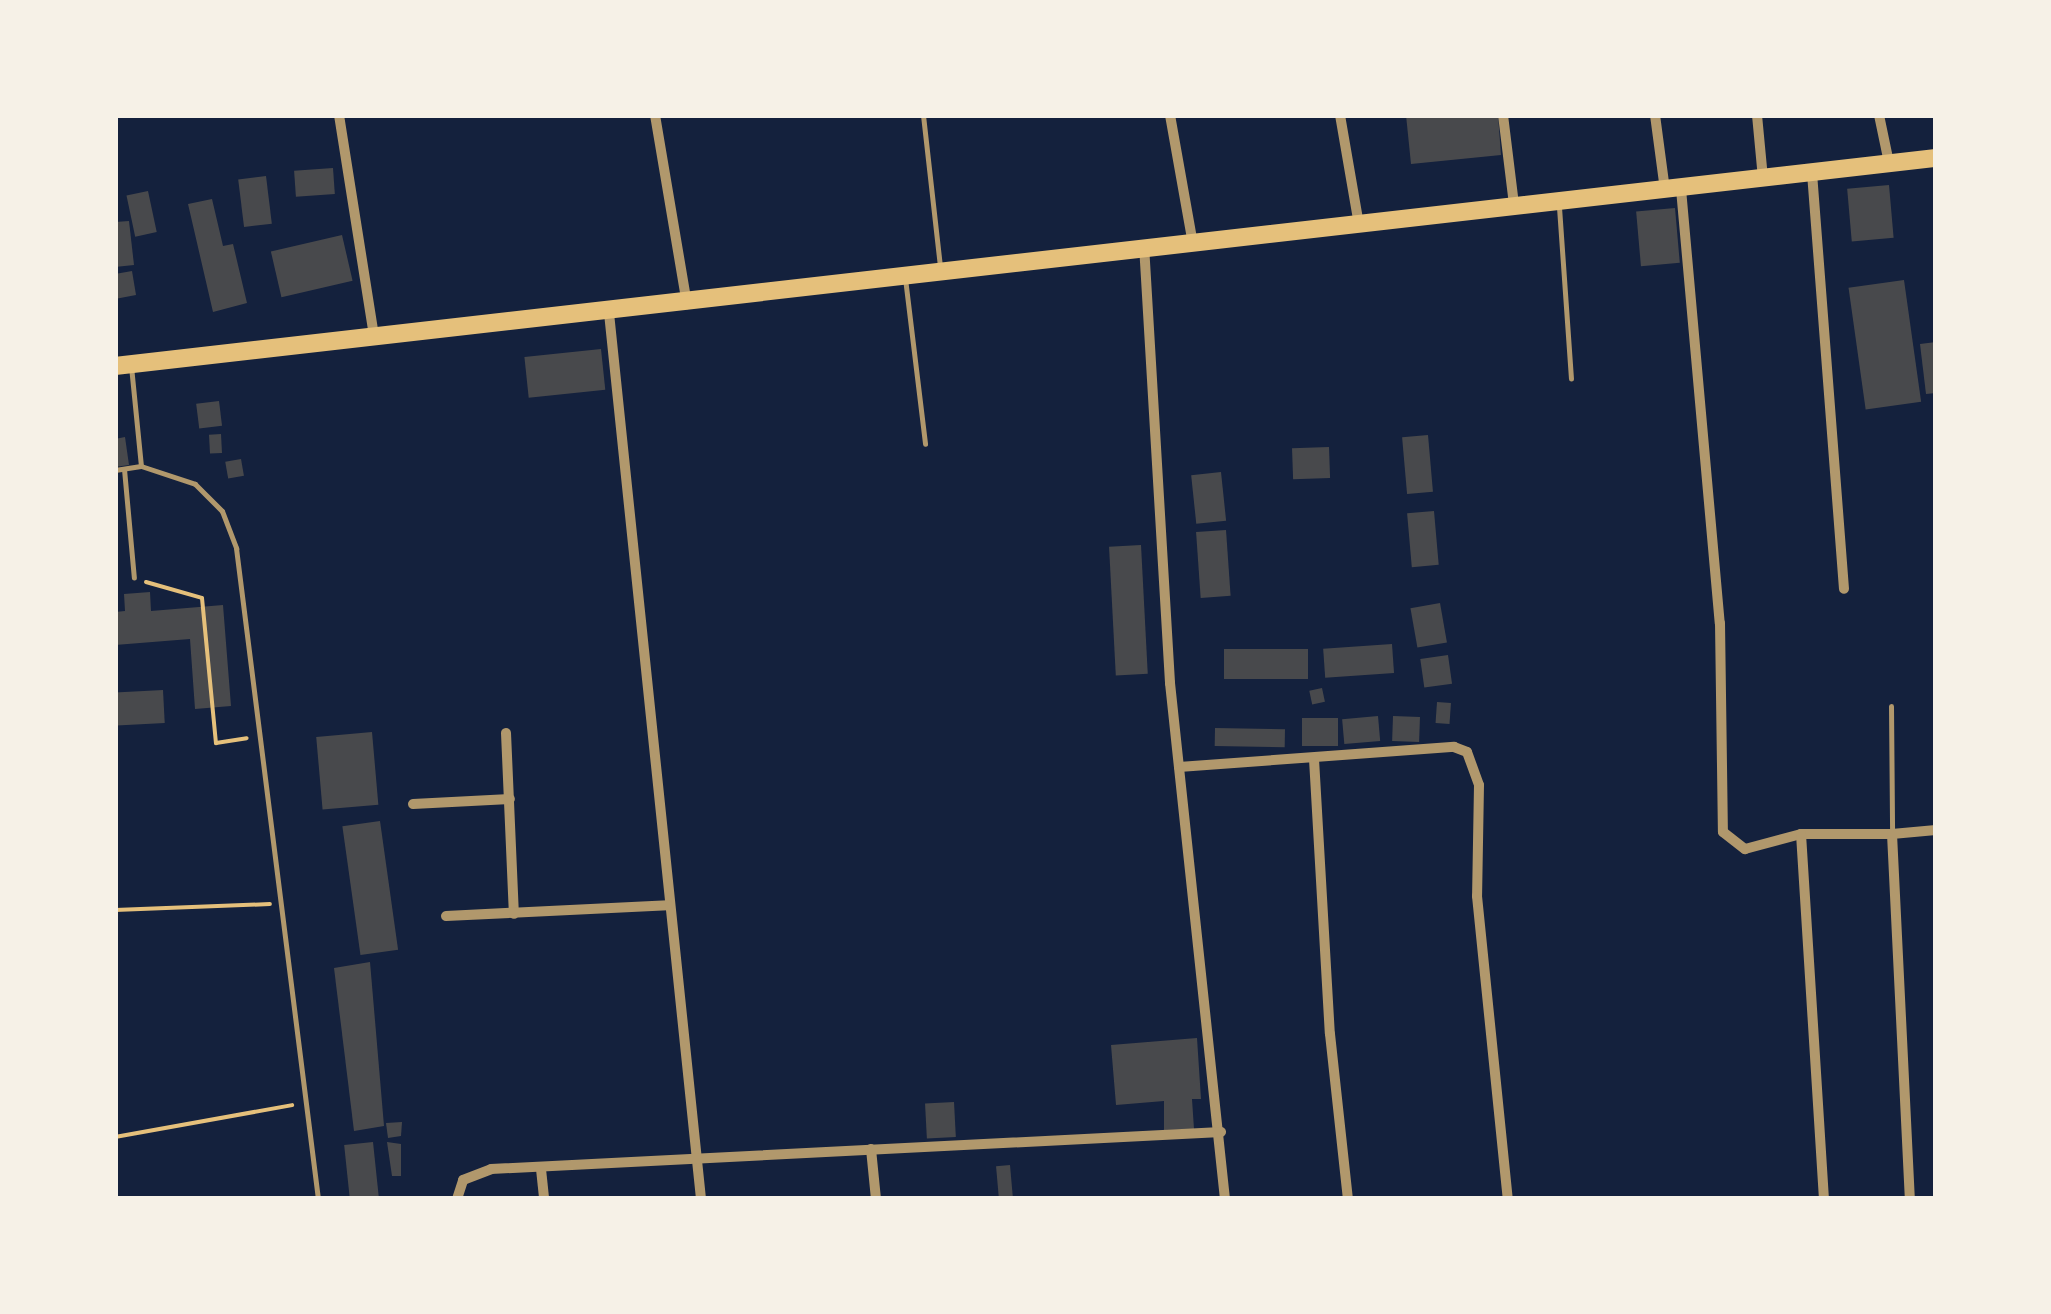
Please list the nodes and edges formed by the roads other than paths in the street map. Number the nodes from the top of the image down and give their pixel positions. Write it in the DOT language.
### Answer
graph roads {
  1 [pos="339,115"];
  2 [pos="655,115"];
  3 [pos="923,115"];
  4 [pos="1170,115"];
  5 [pos="1340,115"];
  6 [pos="1503,115"];
  7 [pos="1656,115"];
  8 [pos="1757,115"];
  9 [pos="1879,115"];
  10 [pos="1936,158"];
  11 [pos="1889,163"];
  12 [pos="1812,172"];
  13 [pos="1764,180"];
  14 [pos="1673,189"];
  15 [pos="1558,200"];
  16 [pos="1514,204"];
  17 [pos="1358,219"];
  18 [pos="1192,239"];
  19 [pos="1144,244"];
  20 [pos="941,270"];
  21 [pos="904,274"];
  22 [pos="688,305"];
  23 [pos="609,313"];
  24 [pos="374,336"];
  25 [pos="123,365"];
  26 [pos="1571,379"];
  27 [pos="924,444"];
  28 [pos="141,466"];
  29 [pos="124,469"];
  30 [pos="115,470"];
  31 [pos="134,578"];
  32 [pos="1844,589"];
  33 [pos="1891,706"];
  34 [pos="506,733"];
  35 [pos="1314,758"];
  36 [pos="1179,767"];
  37 [pos="510,799"];
  38 [pos="413,804"];
  39 [pos="1936,830"];
  40 [pos="1801,834"];
  41 [pos="1892,834"];
  42 [pos="668,905"];
  43 [pos="514,914"];
  44 [pos="446,916"];
  45 [pos="1220,1132"];
  46 [pos="870,1149"];
  47 [pos="698,1159"];
  48 [pos="541,1169"];
  49 [pos="318,1199"];
  50 [pos="457,1199"];
  51 [pos="544,1199"];
  52 [pos="701,1199"];
  53 [pos="876,1199"];
  54 [pos="1225,1199"];
  55 [pos="1348,1199"];
  56 [pos="1508,1199"];
  57 [pos="1824,1199"];
  58 [pos="1910,1199"];
  1 -- 24 [label="street"];
  2 -- 22 [label="street"];
  3 -- 20 [label="lane"];
  4 -- 18 [label="street"];
  5 -- 17 [label="street"];
  6 -- 16 [label="street"];
  7 -- 14 [label="street"];
  8 -- 13 [label="street"];
  9 -- 11 [label="street"];
  10 -- 11 [label="highway"];
  11 -- 12 [label="highway"];
  12 -- 13 [label="highway"];
  12 -- 32 [label="street"];
  13 -- 14 [label="highway"];
  14 -- 15 [label="highway"];
  14 -- 40 [label="street"];
  15 -- 16 [label="highway"];
  15 -- 26 [label="lane"];
  16 -- 17 [label="highway"];
  17 -- 18 [label="highway"];
  18 -- 19 [label="highway"];
  19 -- 20 [label="highway"];
  19 -- 36 [label="street"];
  20 -- 21 [label="highway"];
  21 -- 22 [label="highway"];
  21 -- 27 [label="lane"];
  22 -- 23 [label="highway"];
  23 -- 24 [label="highway"];
  23 -- 42 [label="street"];
  24 -- 25 [label="highway"];
  25 -- 28 [label="lane"];
  28 -- 29 [label="lane"];
  28 -- 49 [label="lane"];
  29 -- 30 [label="lane"];
  29 -- 31 [label="lane"];
  33 -- 41 [label="lane"];
  34 -- 37 [label="street"];
  35 -- 36 [label="street"];
  35 -- 55 [label="street"];
  35 -- 56 [label="street"];
  36 -- 45 [label="street"];
  37 -- 38 [label="street"];
  37 -- 43 [label="street"];
  39 -- 41 [label="street"];
  40 -- 41 [label="street"];
  40 -- 57 [label="street"];
  41 -- 58 [label="street"];
  42 -- 43 [label="street"];
  42 -- 47 [label="street"];
  43 -- 44 [label="street"];
  45 -- 46 [label="street"];
  45 -- 54 [label="street"];
  46 -- 47 [label="street"];
  46 -- 53 [label="street"];
  47 -- 48 [label="street"];
  47 -- 52 [label="street"];
  48 -- 50 [label="street"];
  48 -- 51 [label="street"];
}
